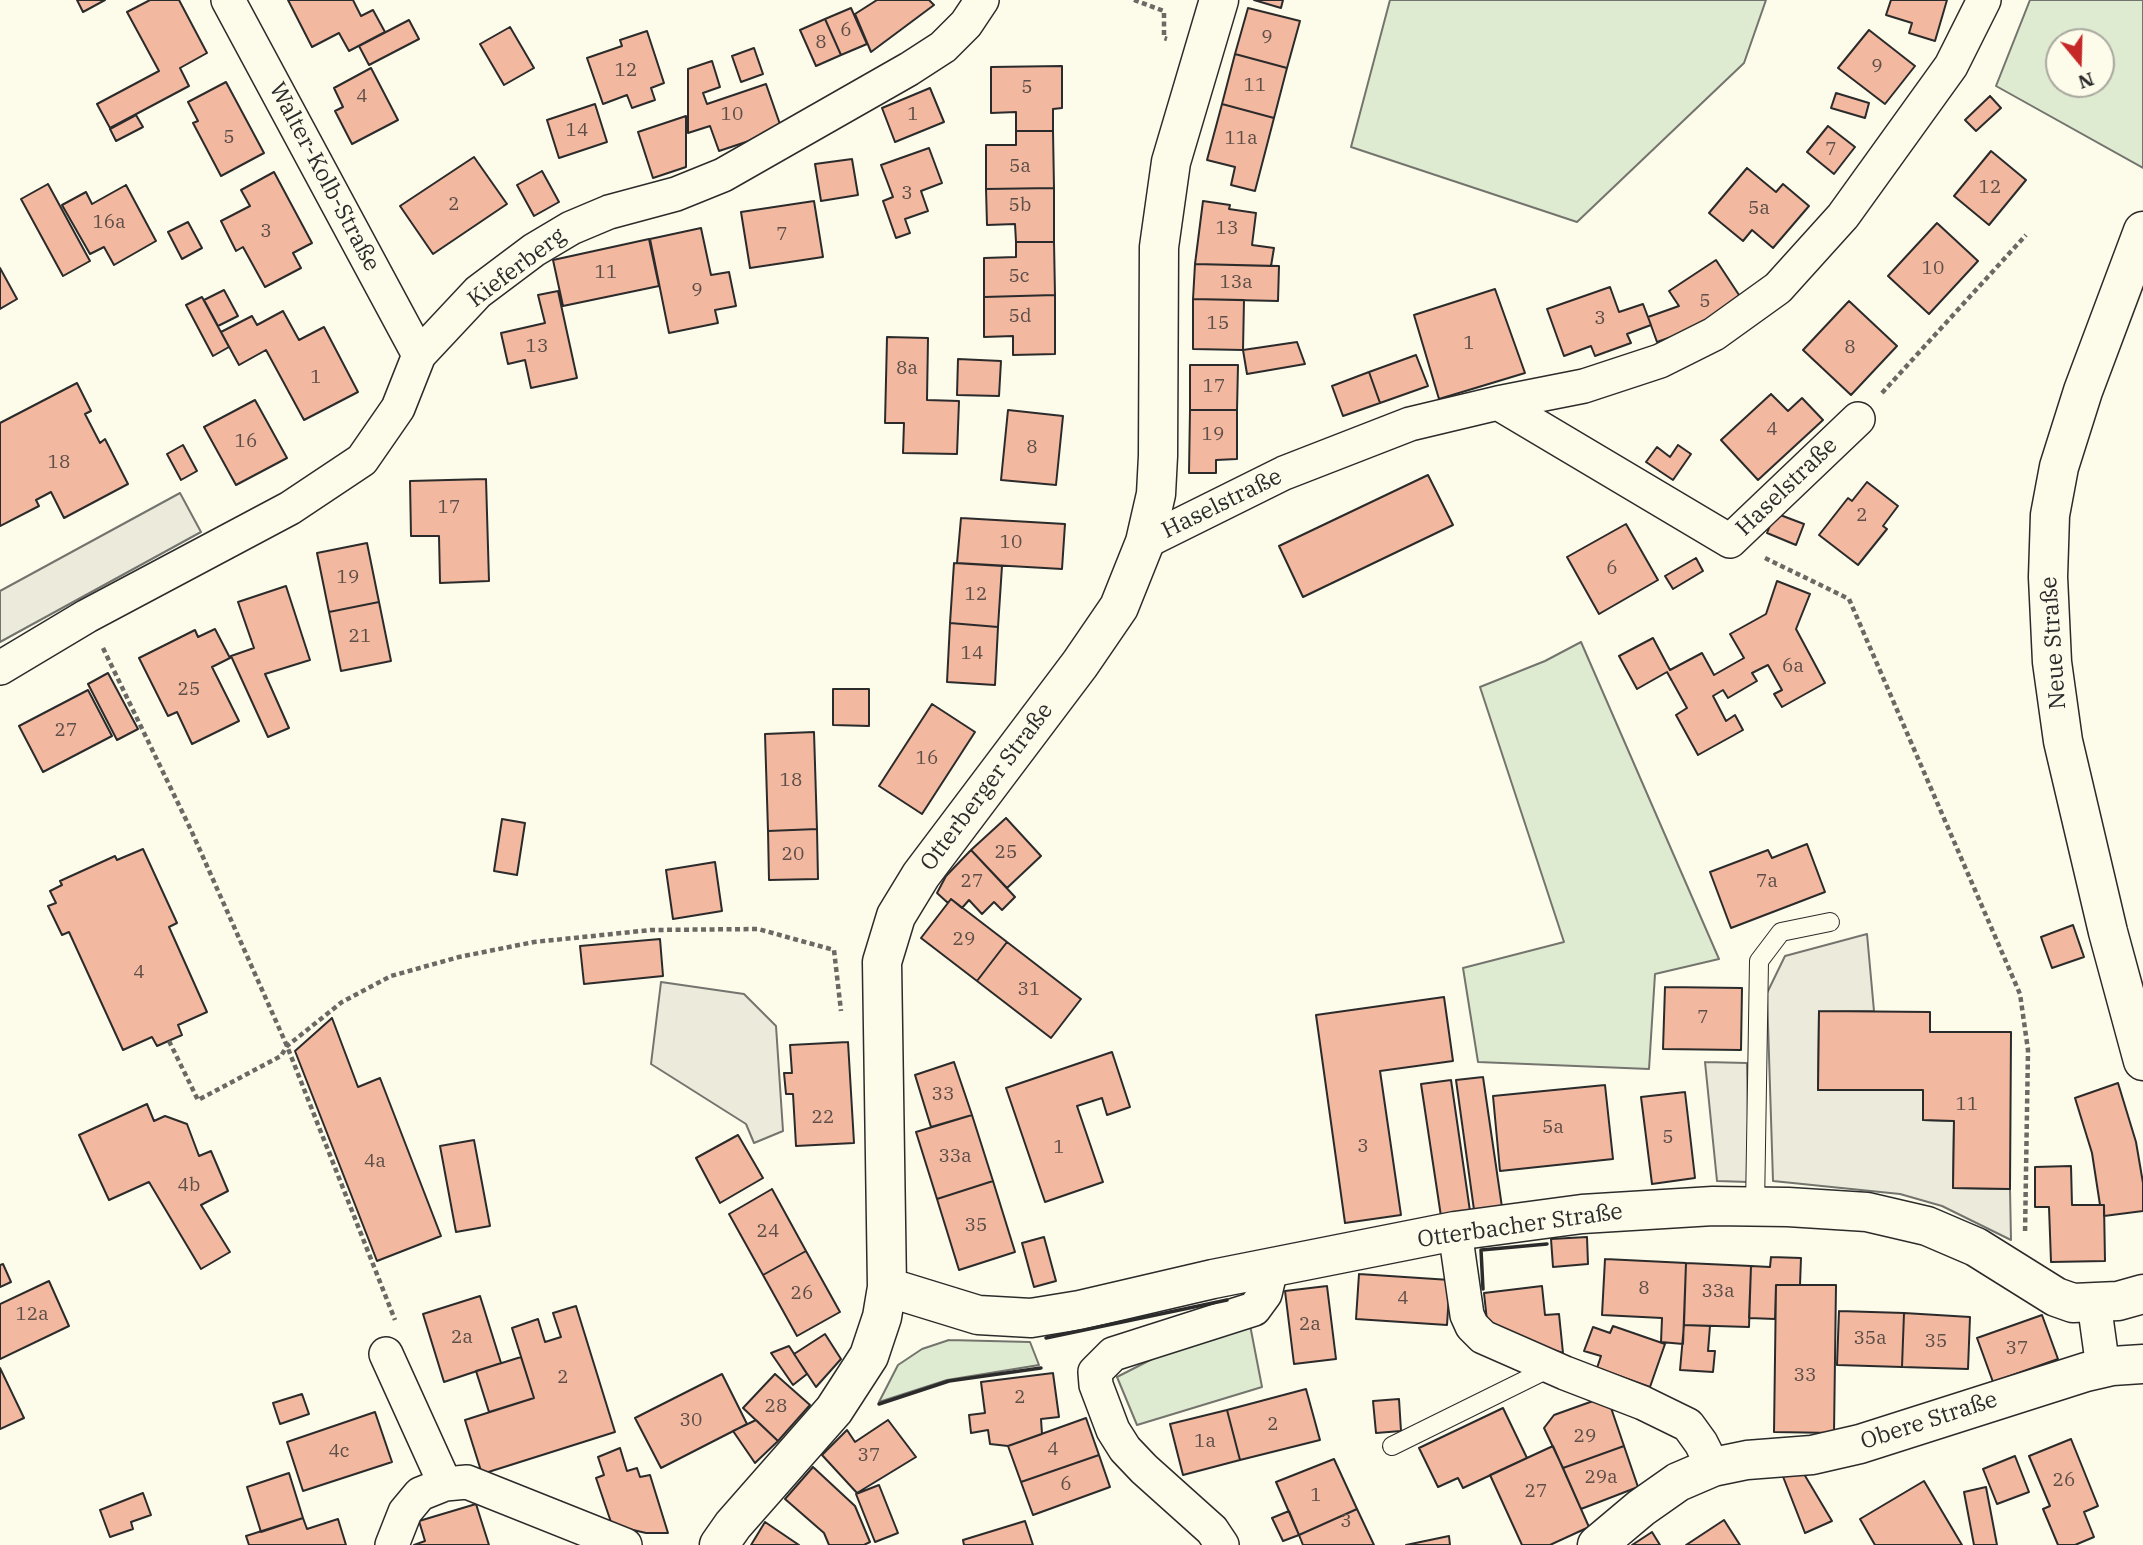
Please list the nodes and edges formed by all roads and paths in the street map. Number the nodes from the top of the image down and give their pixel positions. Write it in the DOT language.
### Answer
graph roads {
  1 [pos="229,0"];
  2 [pos="982,0"];
  3 [pos="1219,0"];
  4 [pos="1984,0"];
  5 [pos="2143,231"];
  6 [pos="2026,235"];
  7 [pos="419,355"];
  8 [pos="1498,403"];
  9 [pos="1858,419"];
  10 [pos="1730,541"];
  11 [pos="1145,542"];
  12 [pos="87,616"];
  13 [pos="0,668"];
  14 [pos="1830,922"];
  15 [pos="834,950"];
  16 [pos="169,1041"];
  17 [pos="287,1046"];
  18 [pos="2143,1061"];
  19 [pos="1755,1207"];
  20 [pos="1455,1231"];
  21 [pos="1271,1269"];
  22 [pos="2025,1277"];
  23 [pos="887,1287"];
  24 [pos="2143,1294"];
  25 [pos="2094,1303"];
  26 [pos="386,1354"];
  27 [pos="2143,1364"];
  28 [pos="1552,1367"];
  29 [pos="2103,1368"];
  30 [pos="1392,1446"];
  31 [pos="1713,1467"];
  32 [pos="445,1483"];
  33 [pos="392,1545"];
  34 [pos="625,1545"];
  35 [pos="719,1545"];
  36 [pos="1222,1545"];
  37 [pos="1597,1545"];
  1 -- 7 [label="street, Walter-Kolb-Straße"];
  2 -- 7 [label="street, Kieferberg"];
  3 -- 11 [label="street, Otterberger Straße"];
  4 -- 8 [label="street, Haselstraße"];
  5 -- 18 [label="street, Neue Straße"];
  6 -- 9 [label="path, Haselstraße"];
  7 -- 12 [label="street, Kieferberg"];
  8 -- 10 [label="street, Haselstraße"];
  8 -- 11 [label="street, Haselstraße"];
  9 -- 10 [label="street, Haselstraße"];
  10 -- 22 [label="path"];
  11 -- 23 [label="street, Otterberger Straße"];
  12 -- 13 [label="street, Kieferberg"];
  12 -- 17 [label="path"];
  14 -- 19 [label="lane"];
  15 -- 17 [label="path"];
  16 -- 17 [label="path"];
  17 -- 26 [label="path"];
  19 -- 20 [label="street, Otterbacher Straße"];
  19 -- 22 [label="street, Otterbacher Straße"];
  20 -- 21 [label="street, Otterbacher Straße"];
  20 -- 28 [label="street"];
  21 -- 23 [label="street, Otterbacher Straße"];
  21 -- 36 [label="street"];
  22 -- 25 [label="street, Otterbacher Straße"];
  23 -- 35 [label="street, Otterberger Straße"];
  24 -- 25 [label="street, Otterbacher Straße"];
  25 -- 29 [label="street"];
  26 -- 32 [label="street"];
  27 -- 29 [label="street, Obere Straße"];
  28 -- 30 [label="lane"];
  28 -- 31 [label="street"];
  29 -- 31 [label="street, Obere Straße"];
  31 -- 37 [label="street, Obere Straße"];
  32 -- 33 [label="street"];
  32 -- 34 [label="street"];
}
